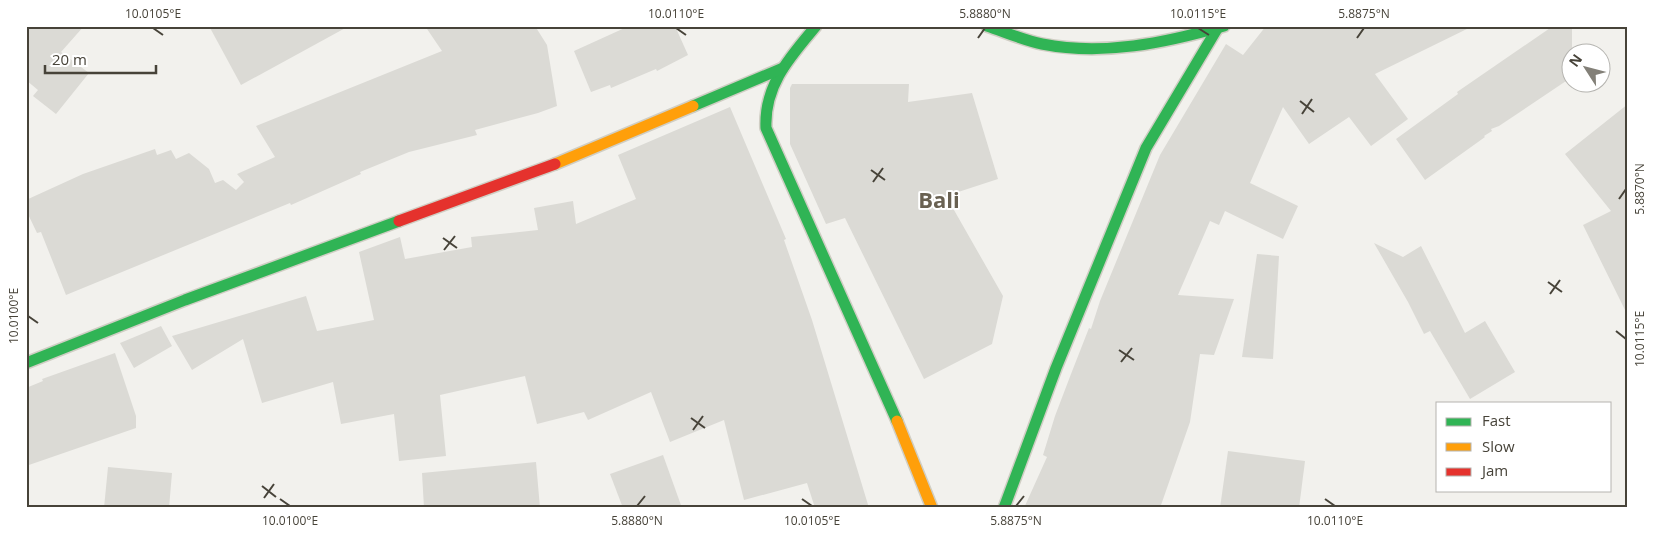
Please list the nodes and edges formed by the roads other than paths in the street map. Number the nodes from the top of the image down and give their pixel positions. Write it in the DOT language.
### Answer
graph roads {
  1 [pos="816,26"];
  2 [pos="986,26"];
  3 [pos="1220,27"];
  4 [pos="783,68"];
  5 [pos="26,363"];
  6 [pos="932,508"];
  7 [pos="1004,508"];
  1 -- 4 [label="street"];
  2 -- 3 [label="street"];
  3 -- 7 [label="street"];
  4 -- 5 [label="street"];
  4 -- 6 [label="street"];
}
